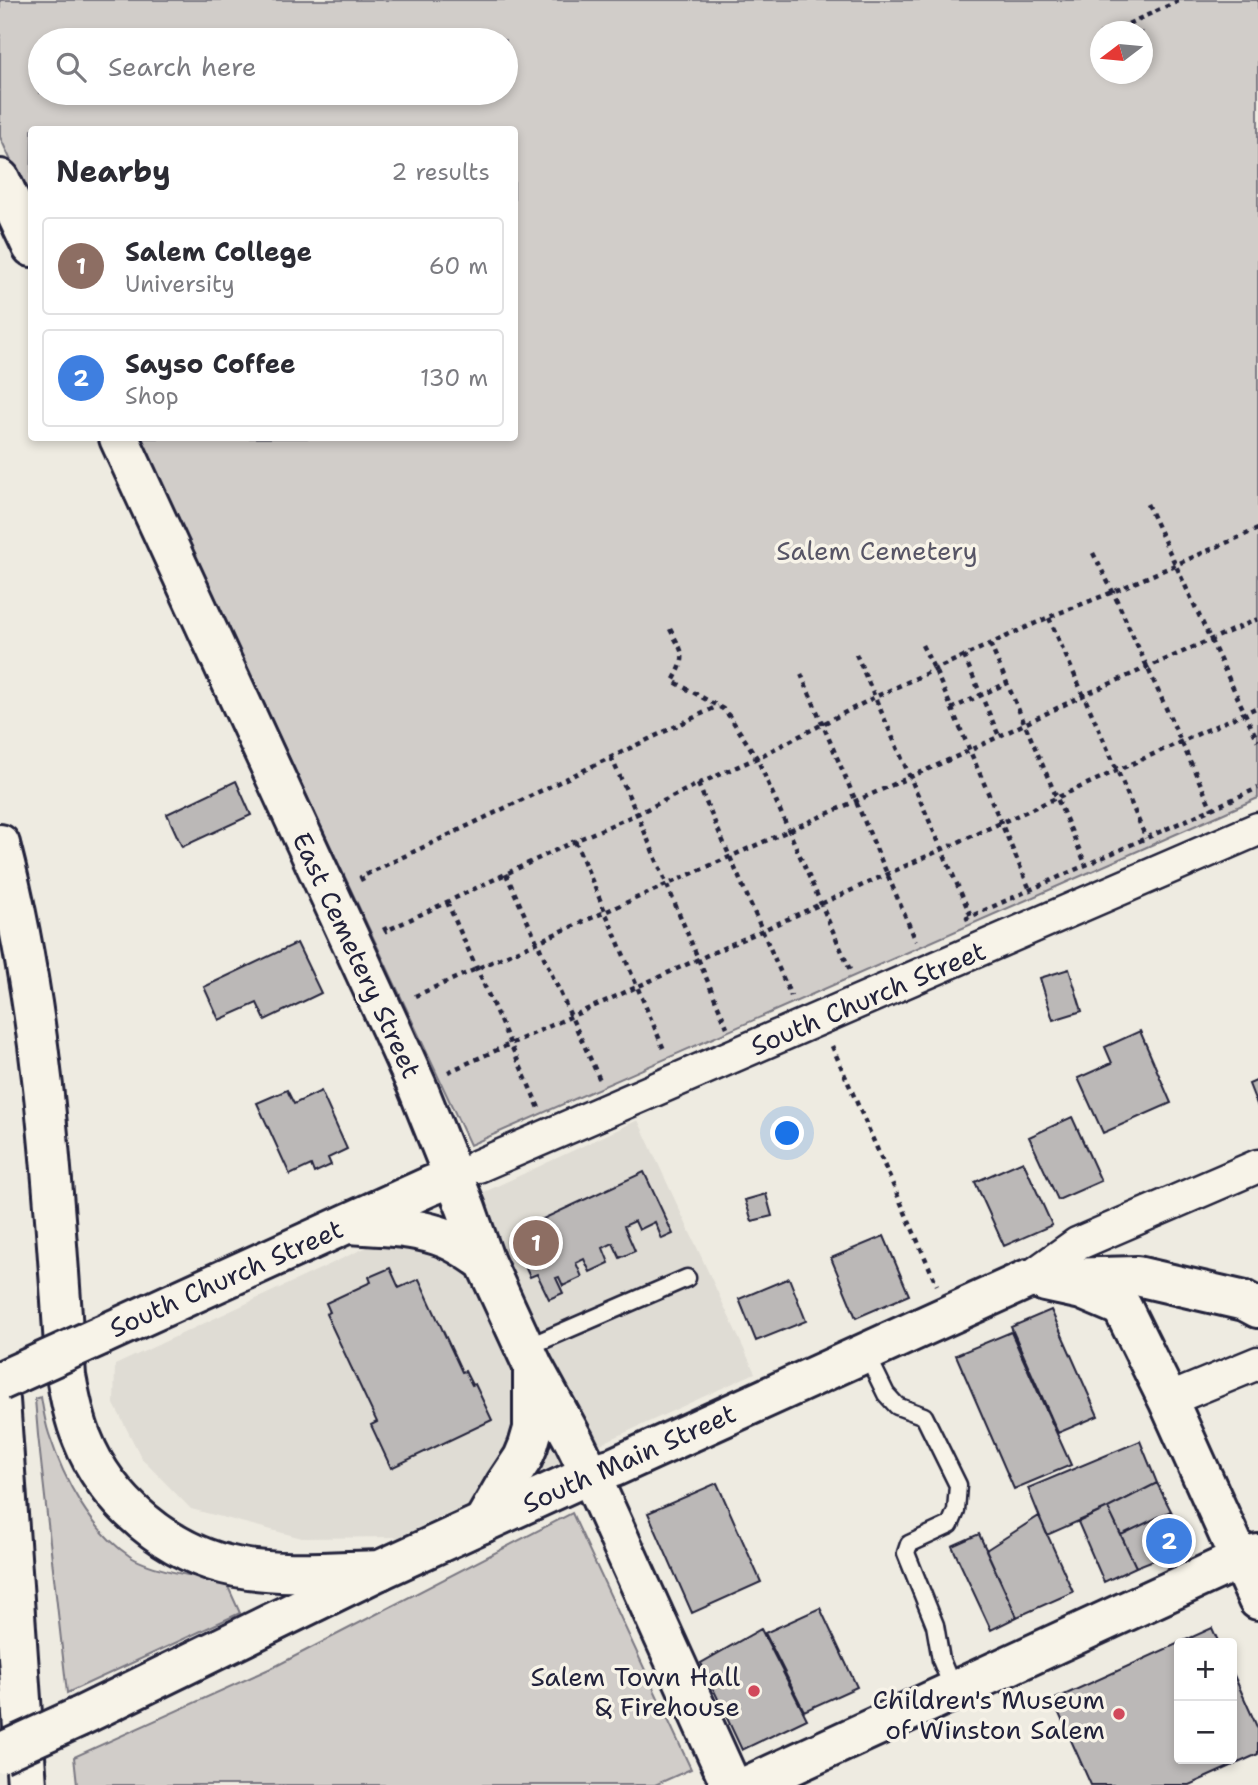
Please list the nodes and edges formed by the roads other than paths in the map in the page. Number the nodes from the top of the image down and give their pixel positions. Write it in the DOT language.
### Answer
graph roads {
  1 [pos="0,179"];
  2 [pos="28,238"];
  3 [pos="120,441"];
  4 [pos="1258,829"];
  5 [pos="0,844"];
  6 [pos="1258,1166"];
  7 [pos="466,1172"];
  8 [pos="346,1224"];
  9 [pos="485,1262"];
  10 [pos="687,1278"];
  11 [pos="1028,1279"];
  12 [pos="1258,1307"];
  13 [pos="866,1353"];
  14 [pos="529,1357"];
  15 [pos="1258,1363"];
  16 [pos="0,1381"];
  17 [pos="0,1400"];
  18 [pos="1168,1400"];
  19 [pos="590,1474"];
  20 [pos="483,1523"];
  21 [pos="1249,1557"];
  22 [pos="380,1570"];
  23 [pos="1258,1600"];
  24 [pos="948,1676"];
  25 [pos="0,1753"];
  26 [pos="27,1785"];
  27 [pos="731,1785"];
  28 [pos="749,1785"];
  1 -- 2 [label="main road"];
  3 -- 7 [label="main road, East Cemetery Street"];
  4 -- 7 [label="street, South Church Street"];
  5 -- 22 [label="main road"];
  6 -- 11 [label="street, South Main Street"];
  7 -- 8 [label="main road, South Church Street"];
  7 -- 9 [label="main road, East Cemetery Street"];
  8 -- 9 [label="main road"];
  8 -- 16 [label="main road, South Church Street, bridge"];
  9 -- 14 [label="main road, East Cemetery Street"];
  10 -- 14 [label="lane"];
  11 -- 12 [label="main road"];
  11 -- 13 [label="main road, South Main Street"];
  11 -- 18 [label="main road"];
  13 -- 19 [label="main road, South Main Street"];
  13 -- 24 [label="lane"];
  14 -- 19 [label="main road, East Cemetery Street"];
  14 -- 20 [label="main road"];
  15 -- 18 [label="street"];
  17 -- 26 [label="main road"];
  18 -- 21 [label="main road"];
  19 -- 20 [label="main road, South Main Street"];
  19 -- 27 [label="main road, East Cemetery Street"];
  20 -- 22 [label="main road, South Main Street"];
  21 -- 23 [label="main road"];
  21 -- 24 [label="main road"];
  22 -- 25 [label="main road, South Main Street, bridge"];
  24 -- 28 [label="main road"];
}
